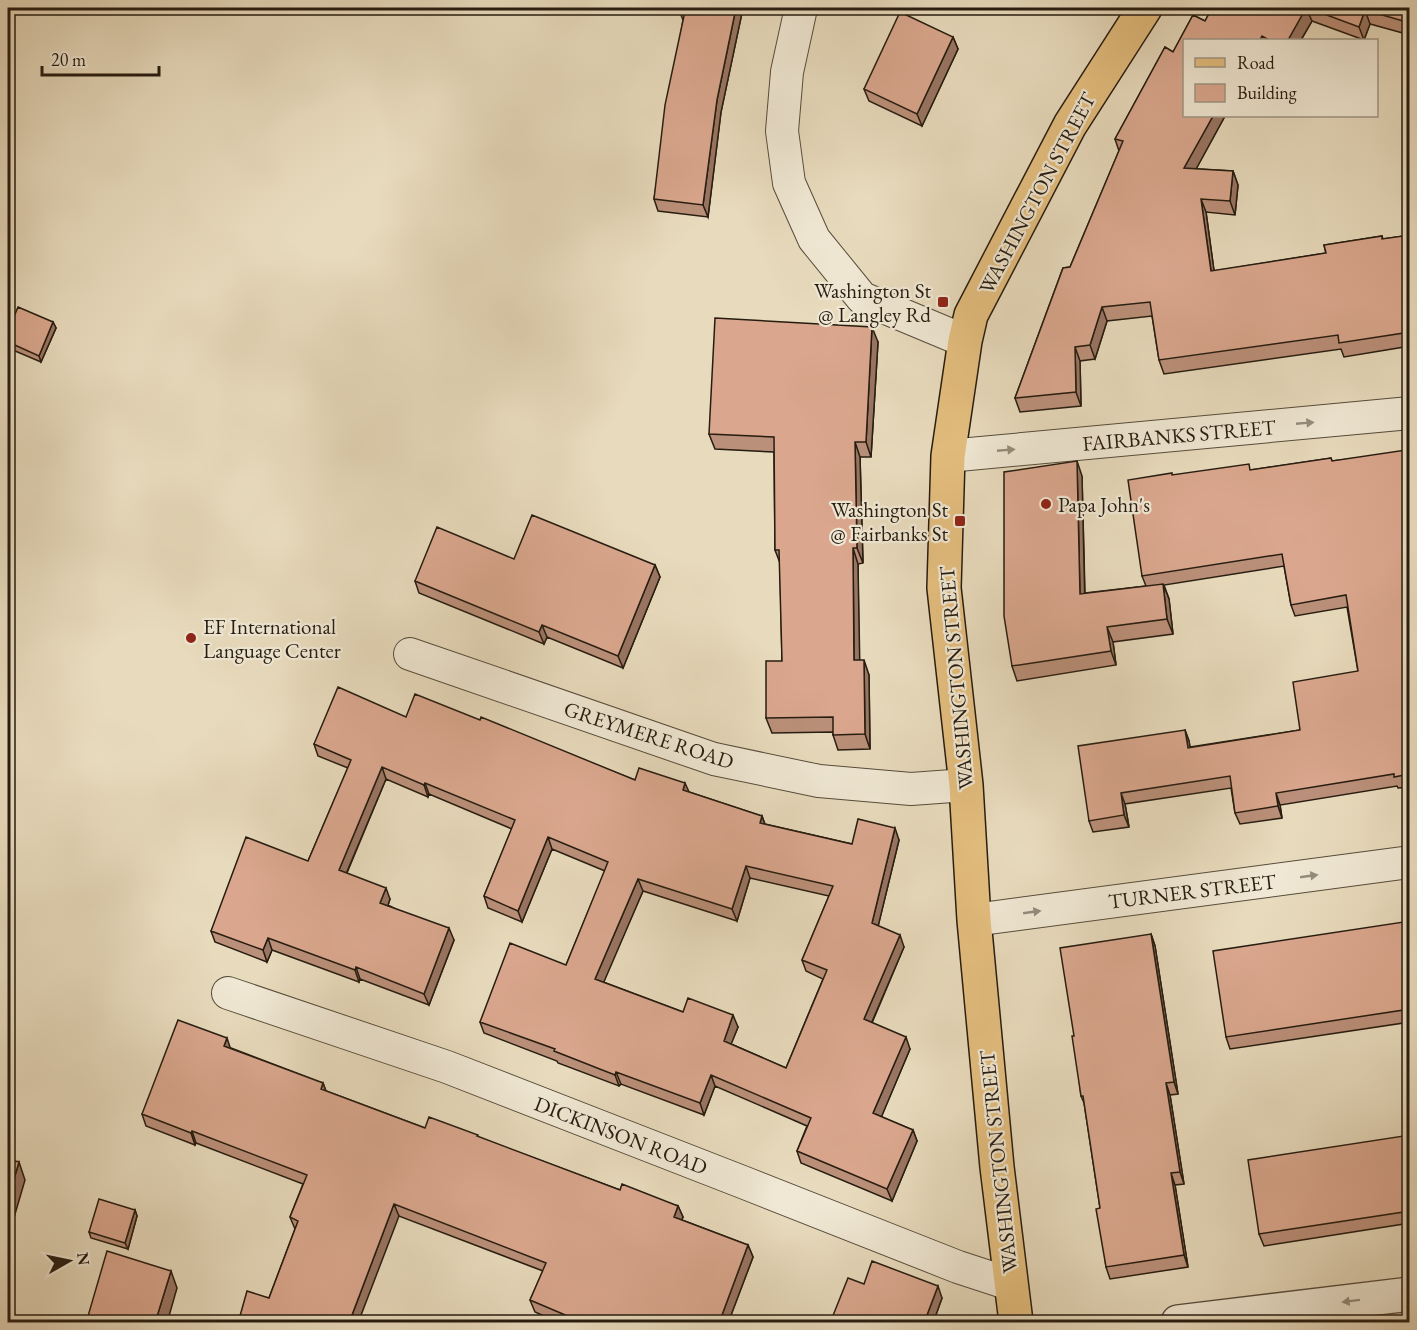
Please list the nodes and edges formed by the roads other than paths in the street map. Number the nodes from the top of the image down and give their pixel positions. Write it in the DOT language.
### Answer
graph roads {
  1 [pos="801,8"];
  2 [pos="1145,8"];
  3 [pos="965,341"];
  4 [pos="1410,413"];
  5 [pos="948,456"];
  6 [pos="410,654"];
  7 [pos="966,785"];
  8 [pos="1410,862"];
  9 [pos="974,920"];
  10 [pos="228,993"];
  11 [pos="1010,1284"];
  12 [pos="1410,1294"];
  13 [pos="1016,1323"];
  14 [pos="1178,1323"];
  1 -- 3 [label="street"];
  2 -- 3 [label="main road, WASHINGTON STREET"];
  3 -- 5 [label="main road, WASHINGTON STREET"];
  5 -- 4 [label="street, FAIRBANKS STREET, one-way"];
  5 -- 7 [label="main road, WASHINGTON STREET"];
  6 -- 7 [label="street, GREYMERE ROAD"];
  7 -- 9 [label="main road, WASHINGTON STREET"];
  9 -- 8 [label="street, TURNER STREET, one-way"];
  9 -- 11 [label="main road, WASHINGTON STREET"];
  10 -- 11 [label="street, DICKINSON ROAD"];
  11 -- 13 [label="main road, WASHINGTON STREET"];
  12 -- 14 [label="street, one-way"];
}
